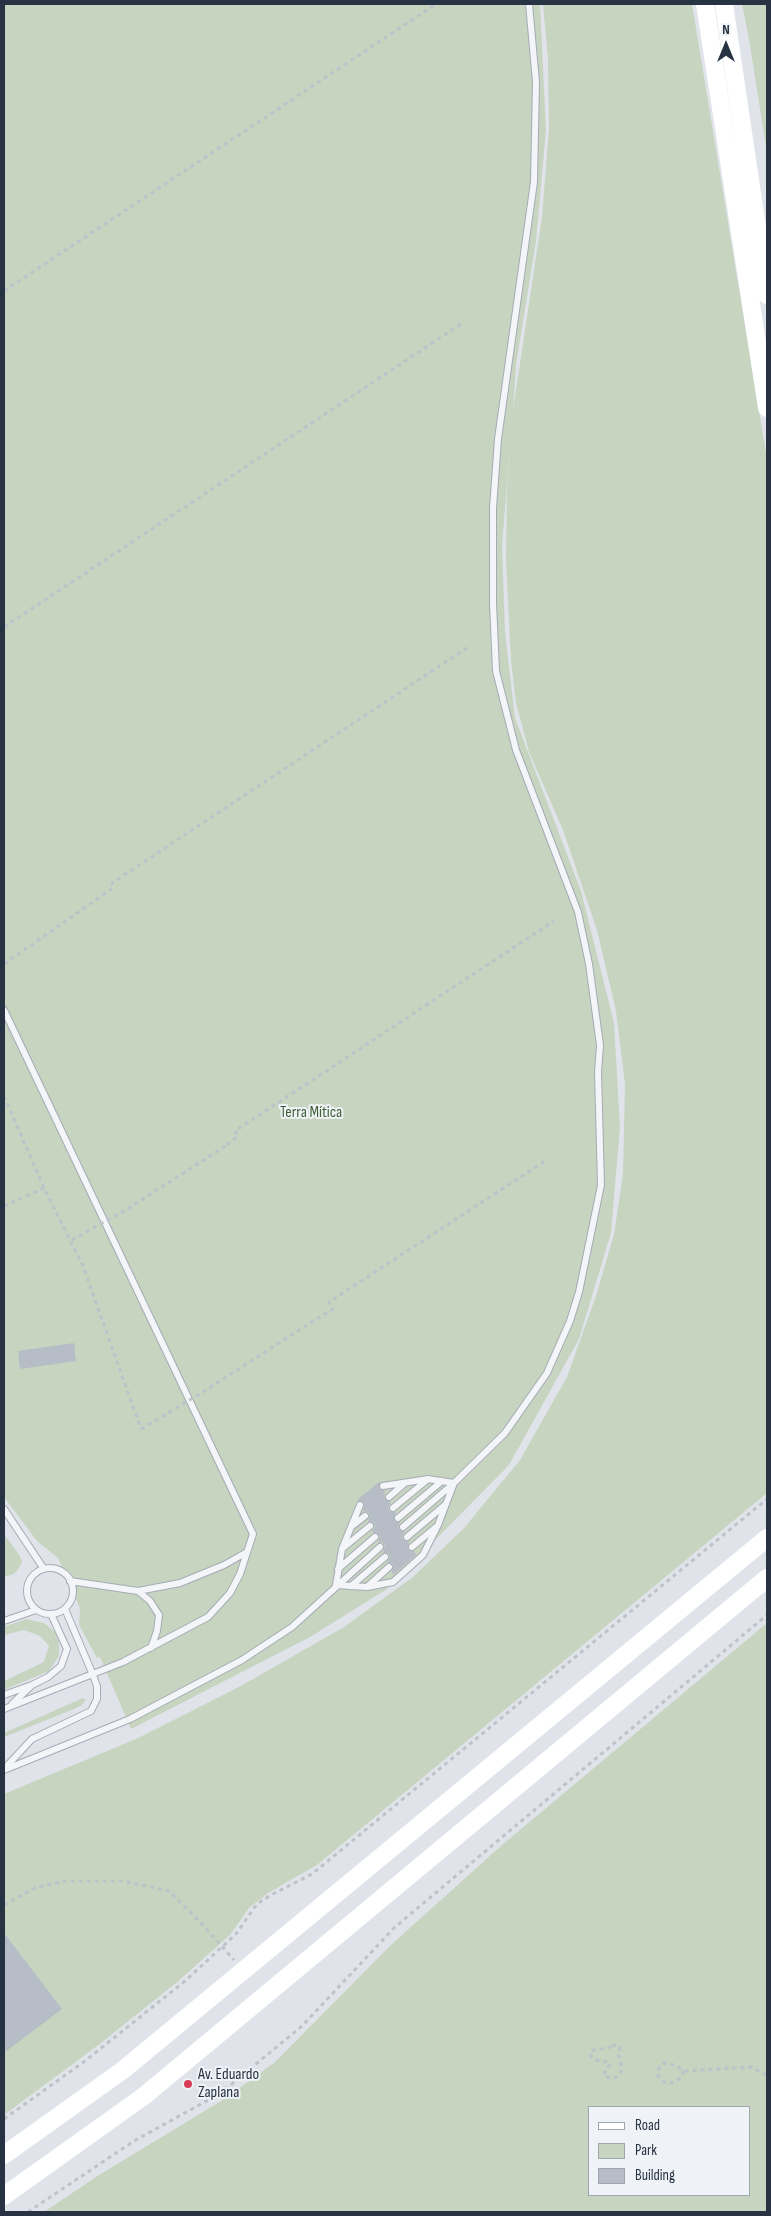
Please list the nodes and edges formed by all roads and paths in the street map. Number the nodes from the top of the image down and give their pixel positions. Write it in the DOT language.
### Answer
graph roads {
  1 [pos="436,4"];
  2 [pos="529,4"];
  3 [pos="705,4"];
  4 [pos="724,4"];
  5 [pos="4,291"];
  6 [pos="767,295"];
  7 [pos="464,322"];
  8 [pos="767,408"];
  9 [pos="4,627"];
  10 [pos="470,646"];
  11 [pos="554,921"];
  12 [pos="4,964"];
  13 [pos="4,1010"];
  14 [pos="4,1096"];
  15 [pos="545,1161"];
  16 [pos="44,1188"];
  17 [pos="4,1206"];
  18 [pos="72,1240"];
  19 [pos="428,1479"];
  20 [pos="442,1481"];
  21 [pos="406,1482"];
  22 [pos="454,1482"];
  23 [pos="383,1486"];
  24 [pos="388,1497"];
  25 [pos="767,1499"];
  26 [pos="447,1503"];
  27 [pos="360,1505"];
  28 [pos="393,1508"];
  29 [pos="4,1509"];
  30 [pos="365,1516"];
  31 [pos="398,1518"];
  32 [pos="438,1525"];
  33 [pos="370,1526"];
  34 [pos="403,1527"];
  35 [pos="350,1528"];
  36 [pos="375,1537"];
  37 [pos="408,1537"];
  38 [pos="767,1538"];
  39 [pos="380,1547"];
  40 [pos="412,1547"];
  41 [pos="342,1549"];
  42 [pos="247,1552"];
  43 [pos="385,1557"];
  44 [pos="389,1567"];
  45 [pos="44,1569"];
  46 [pos="338,1569"];
  47 [pos="767,1578"];
  48 [pos="70,1581"];
  49 [pos="336,1585"];
  50 [pos="351,1586"];
  51 [pos="367,1587"];
  52 [pos="138,1591"];
  53 [pos="65,1609"];
  54 [pos="36,1610"];
  55 [pos="51,1614"];
  56 [pos="767,1615"];
  57 [pos="4,1621"];
  58 [pos="152,1648"];
  59 [pos="93,1675"];
  60 [pos="32,1684"];
  61 [pos="4,1695"];
  62 [pos="6,1708"];
  63 [pos="4,1770"];
  64 [pos="4,1905"];
  65 [pos="223,1946"];
  66 [pos="244,1972"];
  67 [pos="603,2060"];
  68 [pos="684,2071"];
  69 [pos="767,2075"];
  70 [pos="4,2119"];
  71 [pos="4,2155"];
  72 [pos="4,2196"];
  73 [pos="28,2212"];
  1 -- 5 [label="path"];
  2 -- 22 [label="lane"];
  3 -- 8 [label="main road"];
  4 -- 6 [label="main road"];
  7 -- 9 [label="path"];
  10 -- 12 [label="path"];
  11 -- 18 [label="path, bridge"];
  13 -- 42 [label="lane"];
  14 -- 16 [label="path"];
  15 -- 18 [label="path, bridge"];
  16 -- 17 [label="path"];
  16 -- 18 [label="path"];
  19 -- 20 [label="lane"];
  19 -- 21 [label="lane"];
  19 -- 28 [label="lane"];
  20 -- 22 [label="lane"];
  20 -- 31 [label="lane"];
  21 -- 23 [label="lane"];
  21 -- 24 [label="lane"];
  22 -- 26 [label="lane"];
  22 -- 34 [label="lane"];
  25 -- 65 [label="path"];
  26 -- 32 [label="lane"];
  26 -- 37 [label="lane"];
  27 -- 35 [label="lane"];
  29 -- 45 [label="lane"];
  30 -- 35 [label="lane"];
  32 -- 40 [label="lane"];
  32 -- 51 [label="lane"];
  33 -- 41 [label="lane"];
  35 -- 41 [label="lane"];
  36 -- 46 [label="lane"];
  38 -- 66 [label="main road"];
  39 -- 49 [label="lane"];
  41 -- 46 [label="lane"];
  42 -- 52 [label="lane"];
  42 -- 58 [label="lane"];
  43 -- 50 [label="lane"];
  44 -- 51 [label="lane"];
  45 -- 48 [label="lane"];
  45 -- 54 [label="lane"];
  46 -- 49 [label="lane"];
  47 -- 72 [label="main road"];
  48 -- 52 [label="lane"];
  48 -- 53 [label="lane"];
  49 -- 50 [label="lane"];
  49 -- 63 [label="lane"];
  50 -- 51 [label="lane"];
  52 -- 58 [label="lane"];
  53 -- 55 [label="lane"];
  53 -- 59 [label="lane"];
  54 -- 55 [label="lane"];
  54 -- 57 [label="lane"];
  55 -- 60 [label="lane"];
  56 -- 73 [label="path"];
  58 -- 59 [label="lane"];
  59 -- 62 [label="lane"];
  59 -- 63 [label="lane"];
  60 -- 61 [label="lane"];
  60 -- 62 [label="lane"];
  64 -- 65 [label="path"];
  65 -- 66 [label="path"];
  65 -- 70 [label="path"];
  66 -- 71 [label="main road"];
  67 -- 67 [label="path"];
  68 -- 68 [label="path"];
  68 -- 69 [label="path"];
}
